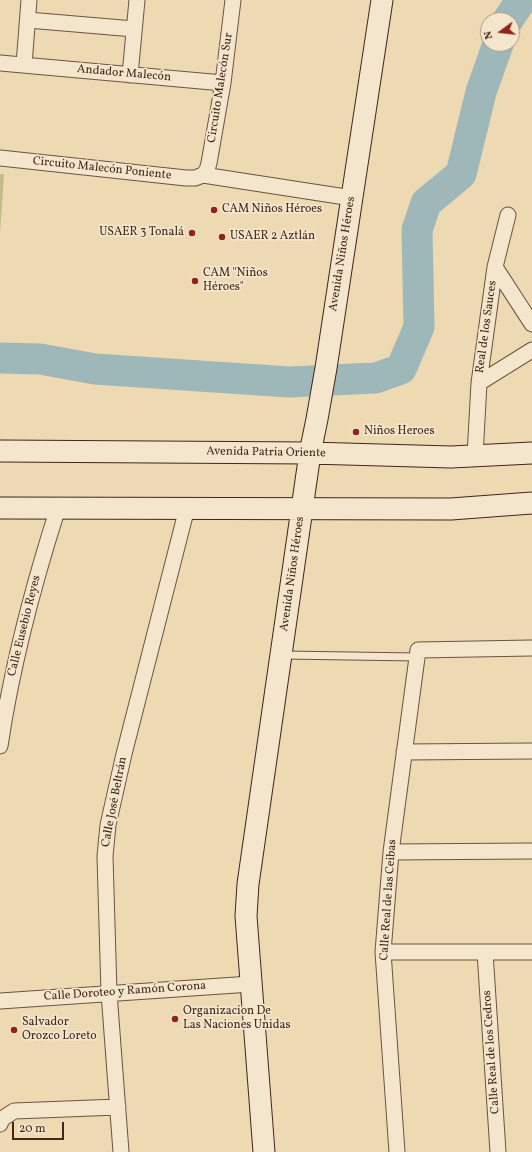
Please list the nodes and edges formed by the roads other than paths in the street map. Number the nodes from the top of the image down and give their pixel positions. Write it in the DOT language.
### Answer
graph roads {
  1 [pos="29,0"];
  2 [pos="137,0"];
  3 [pos="233,0"];
  4 [pos="382,0"];
  5 [pos="28,20"];
  6 [pos="134,29"];
  7 [pos="0,62"];
  8 [pos="24,65"];
  9 [pos="130,74"];
  10 [pos="223,83"];
  11 [pos="0,158"];
  12 [pos="203,175"];
  13 [pos="352,198"];
  14 [pos="508,215"];
  15 [pos="495,266"];
  16 [pos="532,324"];
  17 [pos="532,350"];
  18 [pos="479,383"];
  19 [pos="0,451"];
  20 [pos="310,453"];
  21 [pos="532,453"];
  22 [pos="475,456"];
  23 [pos="532,503"];
  24 [pos="0,508"];
  25 [pos="58,508"];
  26 [pos="187,508"];
  27 [pos="302,508"];
  28 [pos="532,648"];
  29 [pos="418,654"];
  30 [pos="281,655"];
  31 [pos="0,746"];
  32 [pos="532,751"];
  33 [pos="404,752"];
  34 [pos="532,851"];
  35 [pos="391,852"];
  36 [pos="383,952"];
  37 [pos="485,952"];
  38 [pos="532,952"];
  39 [pos="251,984"];
  40 [pos="109,993"];
  41 [pos="0,1001"];
  42 [pos="118,1108"];
  43 [pos="1,1122"];
  44 [pos="121,1152"];
  45 [pos="264,1152"];
  46 [pos="397,1152"];
  47 [pos="498,1152"];
  1 -- 5 [label="street"];
  2 -- 6 [label="street"];
  3 -- 10 [label="street, Circuito Malecón Sur"];
  4 -- 13 [label="street, Avenida Niños Héroes"];
  5 -- 6 [label="street"];
  5 -- 8 [label="street"];
  6 -- 9 [label="street"];
  7 -- 8 [label="street, Andador Malecón"];
  8 -- 9 [label="street, Andador Malecón"];
  9 -- 10 [label="street, Andador Malecón"];
  10 -- 12 [label="street, Circuito Malecón Sur"];
  11 -- 12 [label="street, Circuito Malecón Poniente"];
  12 -- 13 [label="street, Circuito Malecón Poniente"];
  13 -- 20 [label="street, Avenida Niños Héroes"];
  14 -- 15 [label="street"];
  15 -- 16 [label="street, Real de los Sauces"];
  15 -- 18 [label="street, Real de los Sauces"];
  17 -- 18 [label="street"];
  18 -- 22 [label="street, Real de los Sauces"];
  19 -- 20 [label="street, Avenida Patria Oriente"];
  20 -- 22 [label="street, Avenida Patria Oriente"];
  20 -- 27 [label="street, Avenida Niños Héroes"];
  21 -- 22 [label="street, Avenida Patria Oriente"];
  23 -- 27 [label="street"];
  24 -- 25 [label="street"];
  25 -- 26 [label="street"];
  25 -- 31 [label="street, Calle Eusebio Reyes"];
  26 -- 27 [label="street"];
  26 -- 40 [label="street, Calle José Beltrán"];
  27 -- 30 [label="street, Avenida Niños Héroes"];
  28 -- 29 [label="street"];
  29 -- 30 [label="lane"];
  29 -- 33 [label="street, Calle Real de las Ceibas"];
  30 -- 39 [label="street, Avenida Niños Héroes"];
  32 -- 33 [label="street"];
  33 -- 35 [label="street, Calle Real de las Ceibas"];
  34 -- 35 [label="street"];
  35 -- 36 [label="street, Calle Real de las Ceibas"];
  36 -- 37 [label="street"];
  36 -- 46 [label="street, Calle Real de las Ceibas"];
  37 -- 38 [label="street"];
  37 -- 47 [label="street, Calle Real de los Cedros"];
  39 -- 40 [label="street, Calle Doroteo y Ramón Corona"];
  39 -- 45 [label="street, Avenida Niños Héroes"];
  40 -- 41 [label="street, Calle Doroteo y Ramón Corona"];
  40 -- 42 [label="street, Calle José Beltrán"];
  42 -- 43 [label="street"];
  42 -- 44 [label="street, Calle José Beltrán"];
}
